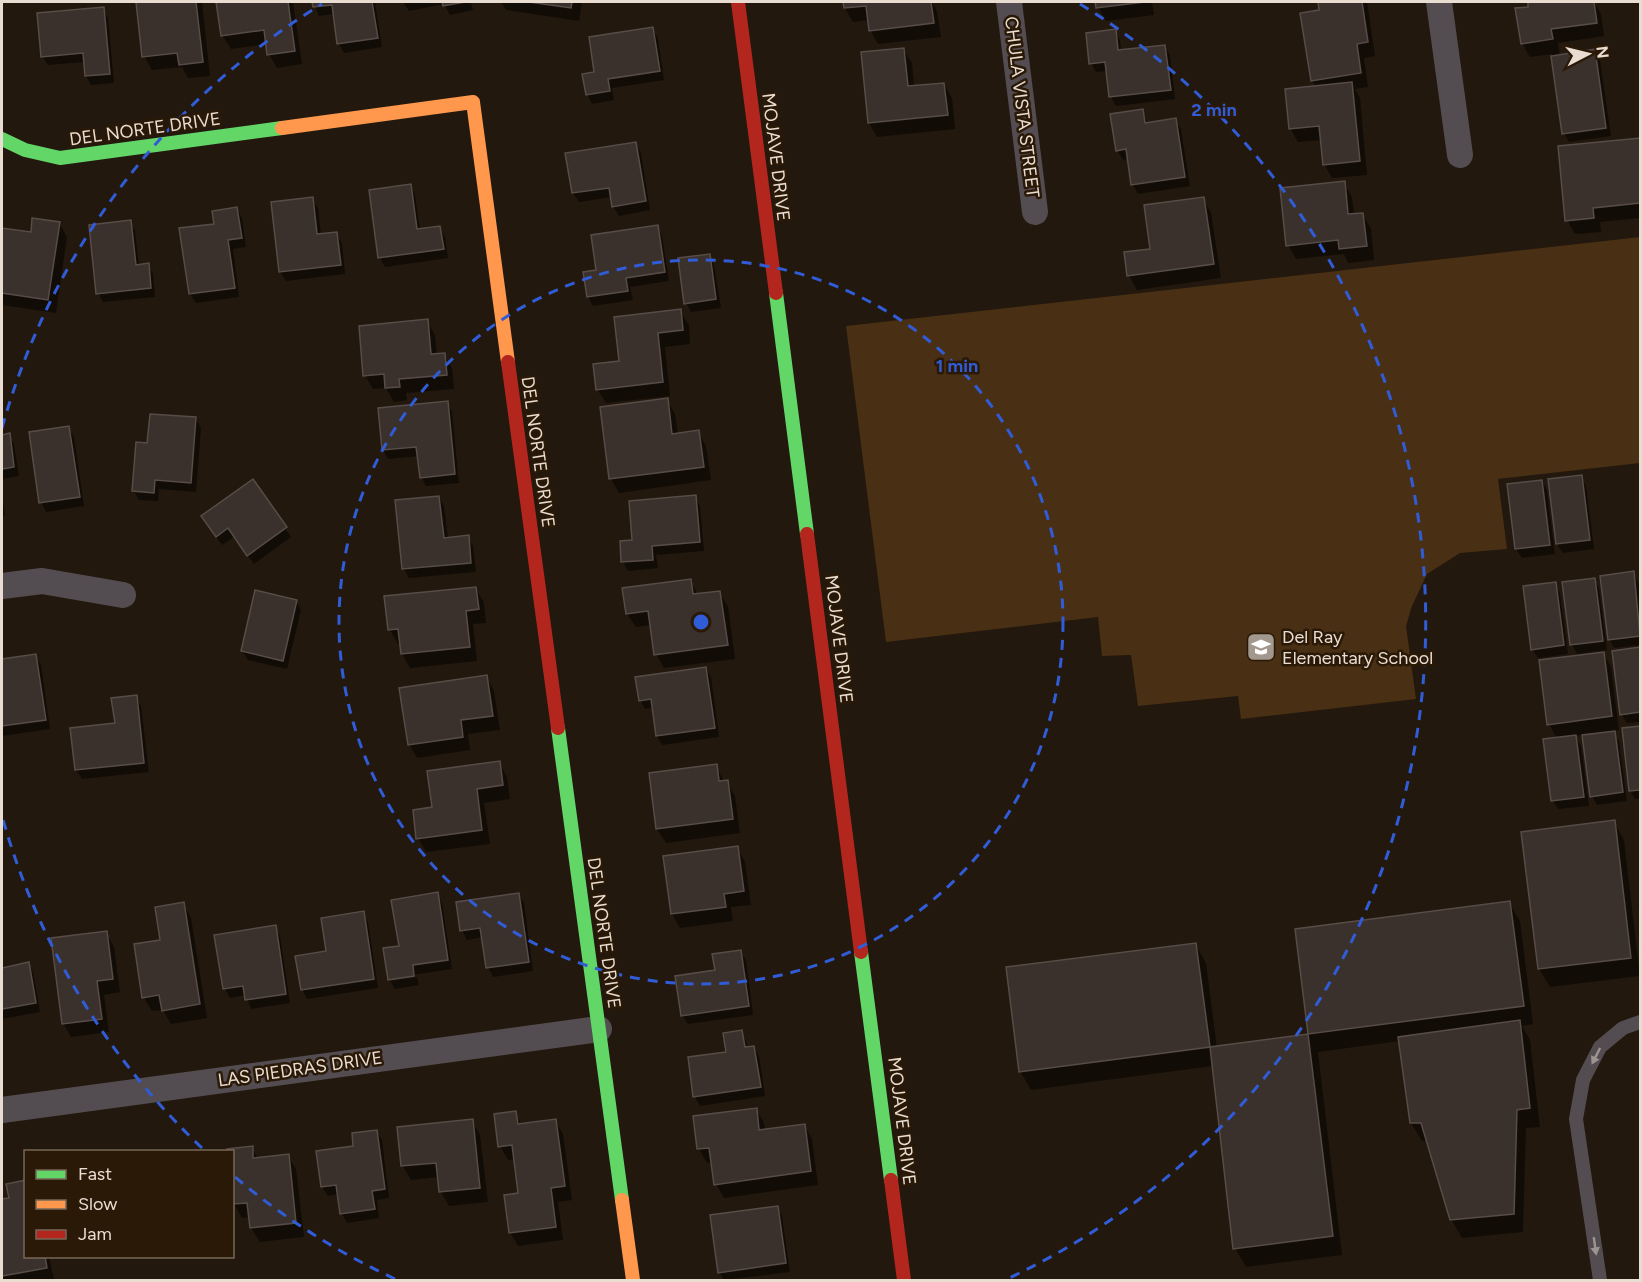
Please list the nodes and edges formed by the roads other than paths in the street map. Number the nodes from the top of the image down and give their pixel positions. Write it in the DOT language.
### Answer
graph roads {
  1 [pos="738,2"];
  2 [pos="1009,2"];
  3 [pos="1439,2"];
  4 [pos="2,139"];
  5 [pos="1460,155"];
  6 [pos="1035,212"];
  7 [pos="2,586"];
  8 [pos="123,595"];
  9 [pos="1641,1022"];
  10 [pos="599,1029"];
  11 [pos="2,1110"];
  12 [pos="633,1281"];
  13 [pos="904,1281"];
  14 [pos="1600,1281"];
  1 -- 13 [label="street, MOJAVE DRIVE"];
  2 -- 6 [label="street, CHULA VISTA STREET"];
  3 -- 5 [label="street"];
  4 -- 10 [label="street, DEL NORTE DRIVE"];
  7 -- 8 [label="street"];
  9 -- 14 [label="lane, one-way"];
  10 -- 11 [label="street, LAS PIEDRAS DRIVE"];
  10 -- 12 [label="street, DEL NORTE DRIVE"];
}
